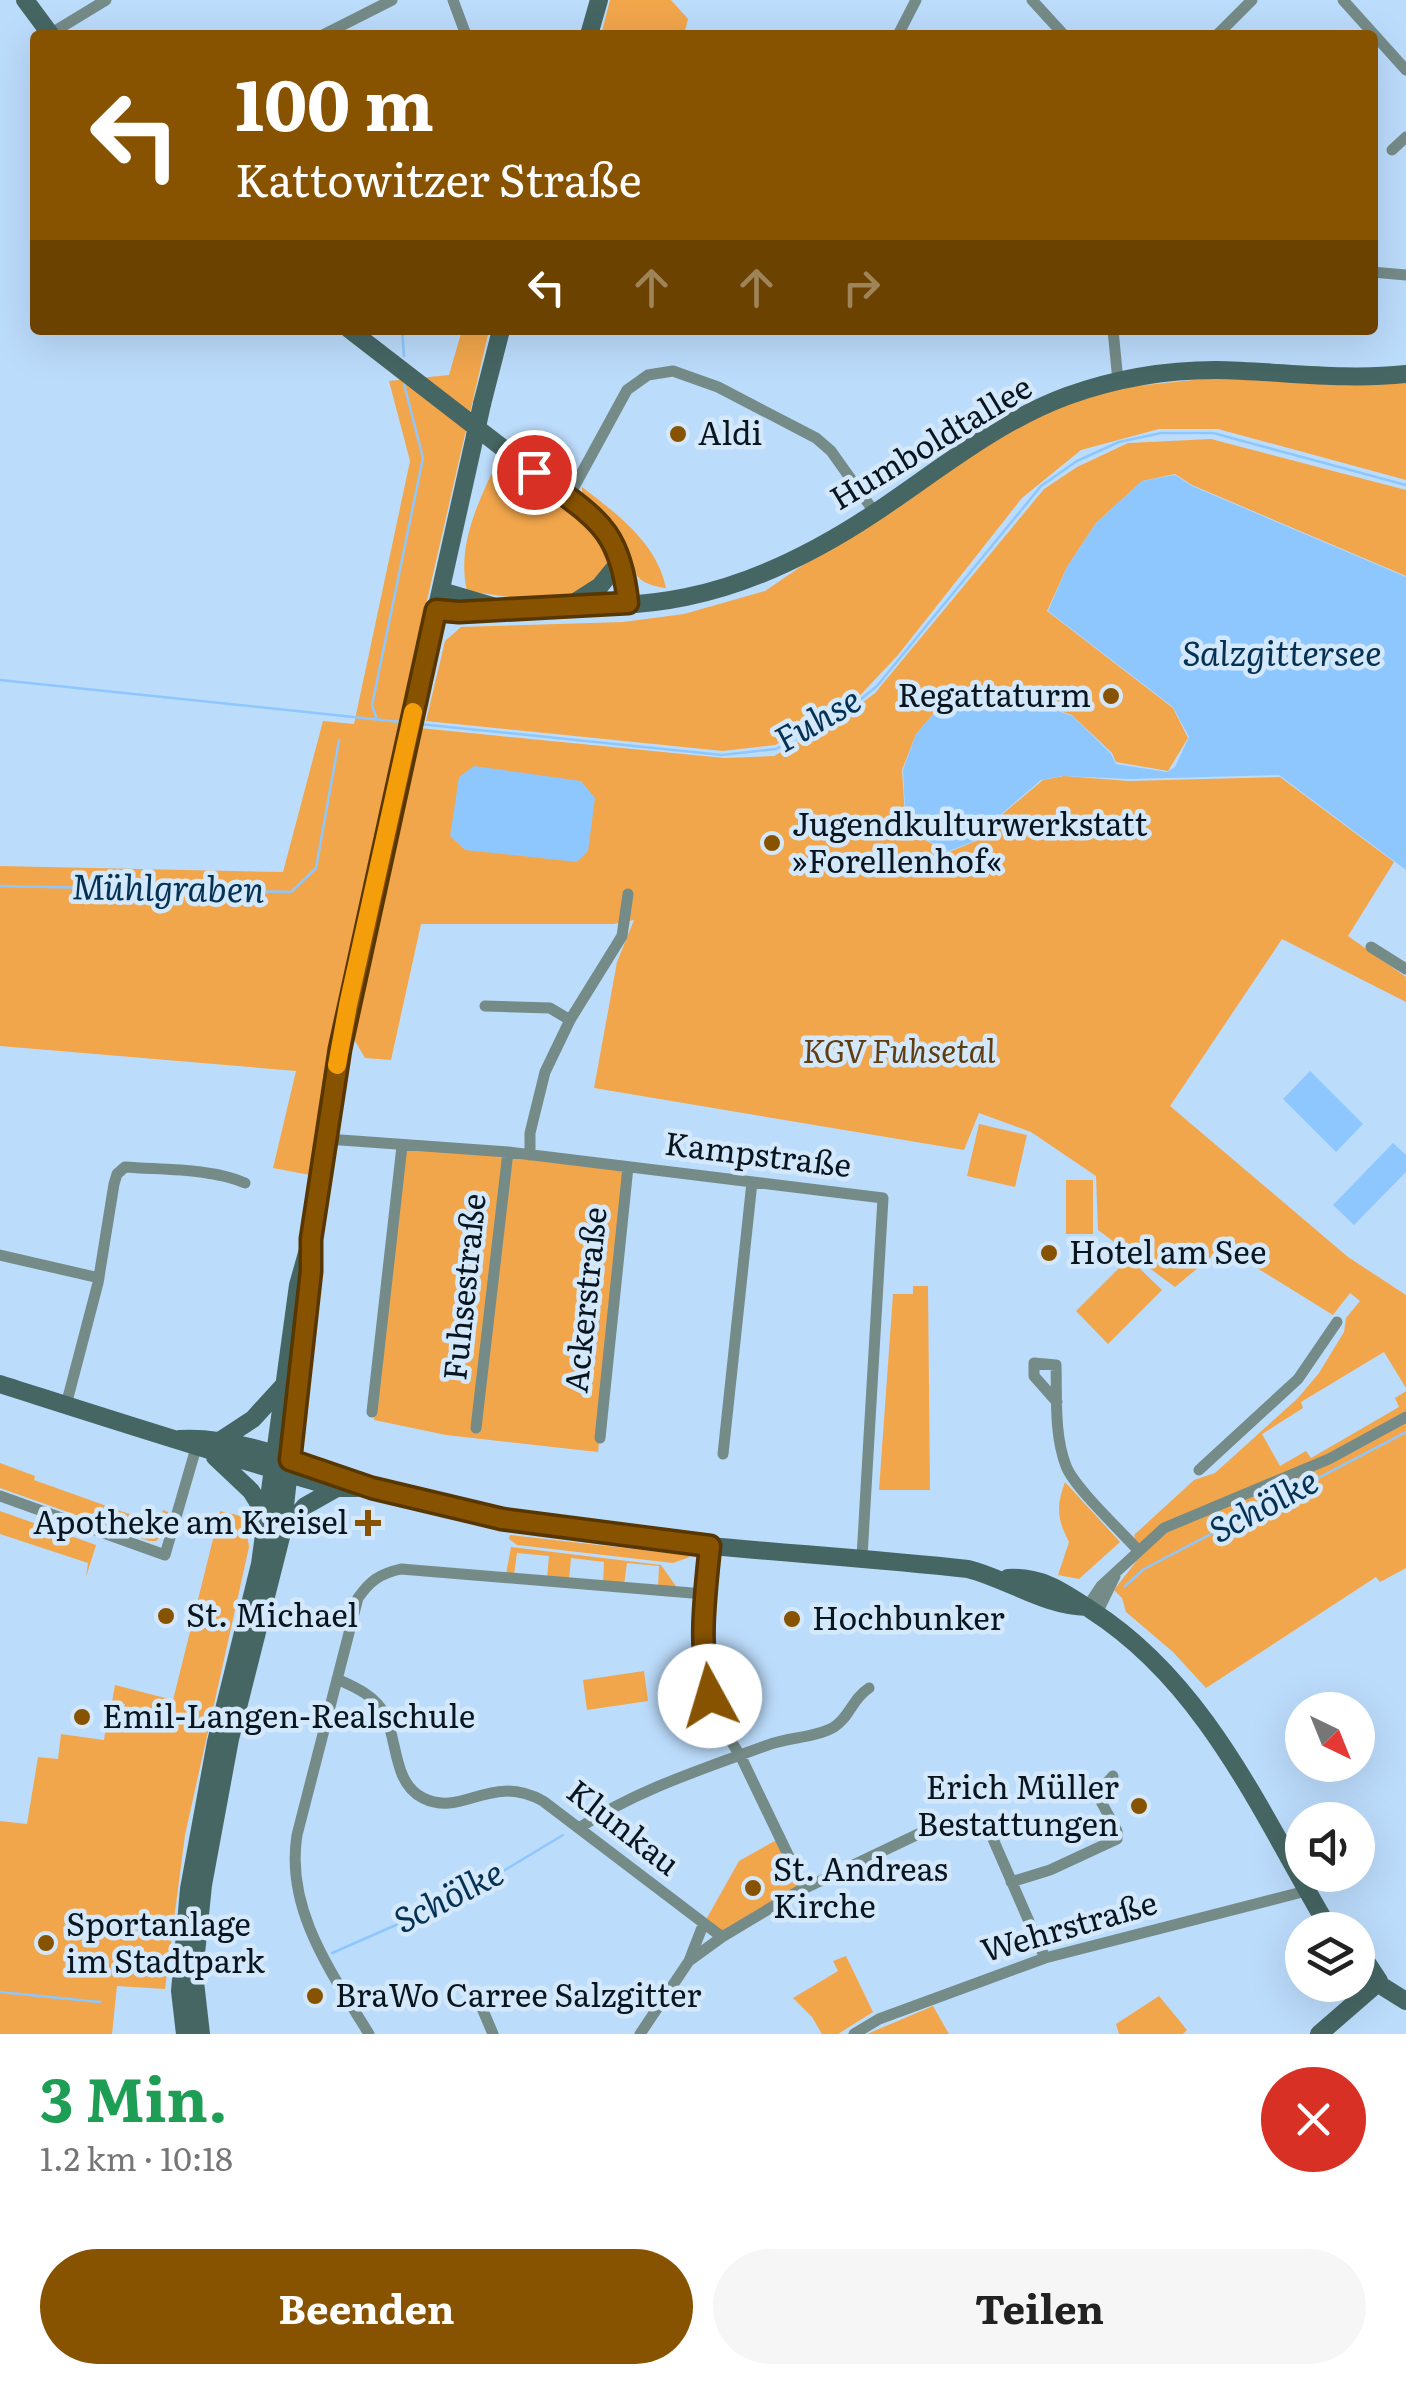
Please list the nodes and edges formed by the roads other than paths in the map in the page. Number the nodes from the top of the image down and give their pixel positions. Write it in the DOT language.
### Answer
graph roads {
  1 [pos="25,0"];
  2 [pos="106,0"];
  3 [pos="392,0"];
  4 [pos="452,0"];
  5 [pos="599,0"];
  6 [pos="916,0"];
  7 [pos="1032,0"];
  8 [pos="1252,0"];
  9 [pos="1344,0"];
  10 [pos="47,30"];
  11 [pos="57,30"];
  12 [pos="334,30"];
  13 [pos="464,30"];
  14 [pos="590,30"];
  15 [pos="901,30"];
  16 [pos="1059,30"];
  17 [pos="1222,30"];
  18 [pos="1370,30"];
  19 [pos="1378,39"];
  20 [pos="1406,70"];
  21 [pos="1406,138"];
  22 [pos="1392,150"];
  23 [pos="1378,273"];
  24 [pos="1406,275"];
  25 [pos="356,335"];
  26 [pos="500,335"];
  27 [pos="1113,335"];
  28 [pos="1406,374"];
  29 [pos="1118,381"];
  30 [pos="568,498"];
  31 [pos="875,512"];
  32 [pos="618,565"];
  33 [pos="439,600"];
  34 [pos="662,600"];
  35 [pos="620,604"];
  36 [pos="567,607"];
  37 [pos="628,894"];
  38 [pos="1371,947"];
  39 [pos="1406,969"];
  40 [pos="485,1006"];
  41 [pos="570,1020"];
  42 [pos="327,1140"];
  43 [pos="402,1146"];
  44 [pos="508,1152"];
  45 [pos="530,1155"];
  46 [pos="628,1166"];
  47 [pos="752,1182"];
  48 [pos="244,1183"];
  49 [pos="311,1239"];
  50 [pos="0,1256"];
  51 [pos="99,1278"];
  52 [pos="1337,1322"];
  53 [pos="0,1384"];
  54 [pos="284,1384"];
  55 [pos="1057,1402"];
  56 [pos="66,1405"];
  57 [pos="372,1412"];
  58 [pos="1406,1417"];
  59 [pos="476,1428"];
  60 [pos="600,1438"];
  61 [pos="201,1445"];
  62 [pos="723,1454"];
  63 [pos="281,1465"];
  64 [pos="1199,1470"];
  65 [pos="337,1488"];
  66 [pos="372,1488"];
  67 [pos="0,1496"];
  68 [pos="266,1515"];
  69 [pos="282,1533"];
  70 [pos="710,1546"];
  71 [pos="1137,1549"];
  72 [pos="862,1557"];
  73 [pos="704,1594"];
  74 [pos="1092,1610"];
  75 [pos="337,1678"];
  76 [pos="869,1688"];
  77 [pos="741,1757"];
  78 [pos="1112,1776"];
  79 [pos="579,1828"];
  80 [pos="1285,1854"];
  81 [pos="1011,1882"];
  82 [pos="804,1888"];
  83 [pos="1298,1892"];
  84 [pos="703,1925"];
  85 [pos="722,1937"];
  86 [pos="1045,1958"];
  87 [pos="689,1961"];
  88 [pos="1375,1976"];
  89 [pos="1375,1980"];
  90 [pos="1379,1982"];
  91 [pos="476,1994"];
  92 [pos="1406,2001"];
  93 [pos="185,2034"];
  94 [pos="201,2034"];
  95 [pos="369,2034"];
  96 [pos="493,2034"];
  97 [pos="640,2034"];
  98 [pos="854,2034"];
  99 [pos="1320,2034"];
  1 -- 10 [label="street"];
  2 -- 11 [label="street"];
  3 -- 12 [label="street"];
  4 -- 13 [label="street"];
  5 -- 14 [label="street"];
  6 -- 15 [label="street"];
  7 -- 16 [label="street"];
  8 -- 17 [label="street"];
  9 -- 18 [label="street"];
  19 -- 20 [label="street"];
  21 -- 22 [label="street"];
  23 -- 24 [label="street"];
  25 -- 30 [label="street"];
  26 -- 33 [label="street, bridge"];
  27 -- 29 [label="street"];
  28 -- 29 [label="street, Humboldtallee"];
  29 -- 31 [label="street, Humboldtallee"];
  30 -- 31 [label="street"];
  30 -- 32 [label="street"];
  31 -- 34 [label="street, Humboldtallee"];
  32 -- 34 [label="street"];
  32 -- 35 [label="street"];
  32 -- 36 [label="street"];
  33 -- 36 [label="street, Humboldtallee"];
  33 -- 42 [label="street"];
  34 -- 35 [label="street, Humboldtallee"];
  35 -- 36 [label="street, Humboldtallee"];
  37 -- 41 [label="street"];
  38 -- 39 [label="street"];
  40 -- 41 [label="street"];
  41 -- 45 [label="street"];
  42 -- 43 [label="street, Kampstraße"];
  42 -- 49 [label="street"];
  43 -- 44 [label="street, Kampstraße"];
  43 -- 57 [label="street"];
  44 -- 45 [label="street, Kampstraße"];
  44 -- 59 [label="street, Fuhsestraße"];
  45 -- 46 [label="street, Kampstraße"];
  46 -- 47 [label="street, Kampstraße"];
  46 -- 60 [label="street, Ackerstraße"];
  47 -- 62 [label="street"];
  47 -- 72 [label="street, Kampstraße"];
  48 -- 51 [label="street"];
  49 -- 54 [label="street"];
  49 -- 63 [label="street"];
  50 -- 51 [label="street"];
  51 -- 56 [label="street"];
  52 -- 64 [label="street"];
  53 -- 56 [label="street"];
  54 -- 61 [label="street"];
  54 -- 63 [label="street"];
  55 -- 71 [label="street"];
  56 -- 61 [label="street"];
  58 -- 71 [label="street"];
  61 -- 63 [label="street"];
  61 -- 67 [label="street"];
  61 -- 68 [label="street"];
  63 -- 65 [label="street"];
  63 -- 66 [label="street"];
  63 -- 68 [label="street"];
  63 -- 69 [label="street"];
  65 -- 66 [label="street"];
  65 -- 69 [label="street"];
  66 -- 70 [label="street"];
  68 -- 93 [label="street"];
  69 -- 94 [label="street"];
  70 -- 72 [label="street"];
  70 -- 73 [label="street"];
  71 -- 74 [label="street"];
  72 -- 74 [label="street"];
  73 -- 75 [label="street"];
  73 -- 77 [label="street"];
  74 -- 80 [label="street"];
  75 -- 79 [label="street, Klunkau"];
  75 -- 95 [label="street"];
  76 -- 77 [label="street"];
  77 -- 79 [label="street"];
  77 -- 82 [label="street"];
  78 -- 81 [label="street"];
  79 -- 84 [label="street, Klunkau"];
  81 -- 82 [label="street"];
  81 -- 86 [label="street"];
  82 -- 85 [label="street"];
  83 -- 86 [label="street, Wehrstraße"];
  84 -- 85 [label="street, Klunkau"];
  84 -- 87 [label="street"];
  85 -- 87 [label="street"];
  86 -- 98 [label="street, Wehrstraße"];
  87 -- 97 [label="street"];
  88 -- 90 [label="street"];
  89 -- 90 [label="street"];
  90 -- 92 [label="street"];
  90 -- 99 [label="street"];
  91 -- 96 [label="street"];
}
